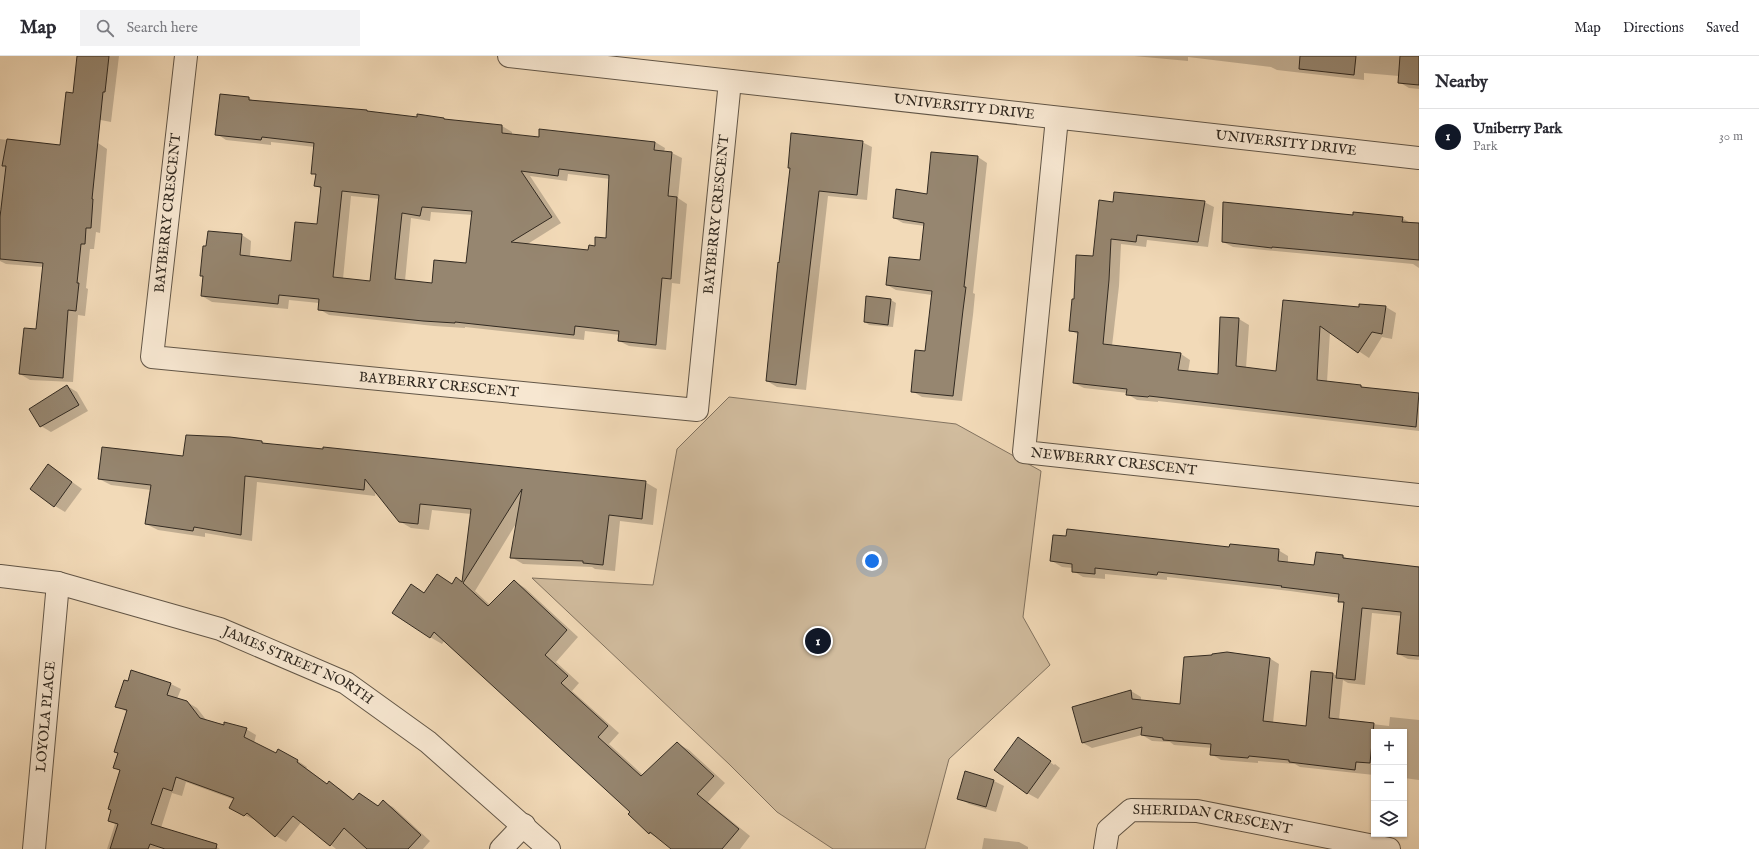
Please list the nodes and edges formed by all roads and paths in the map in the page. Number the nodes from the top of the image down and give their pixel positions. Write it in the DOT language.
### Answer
graph roads {
  1 [pos="186,56"];
  2 [pos="509,56"];
  3 [pos="730,81"];
  4 [pos="1057,118"];
  5 [pos="1419,158"];
  6 [pos="1419,495"];
  7 [pos="0,576"];
  8 [pos="58,583"];
  9 [pos="524,825"];
  10 [pos="34,849"];
  11 [pos="501,849"];
  12 [pos="550,849"];
  13 [pos="1105,849"];
  14 [pos="1389,849"];
  1 -- 3 [label="street, BAYBERRY CRESCENT"];
  2 -- 3 [label="street, UNIVERSITY DRIVE"];
  3 -- 4 [label="street, UNIVERSITY DRIVE"];
  4 -- 5 [label="street, UNIVERSITY DRIVE"];
  4 -- 6 [label="street, NEWBERRY CRESCENT"];
  7 -- 8 [label="street, JAMES STREET NORTH"];
  8 -- 9 [label="street, JAMES STREET NORTH"];
  8 -- 10 [label="street, LOYOLA PLACE"];
  9 -- 11 [label="street"];
  9 -- 12 [label="street, JAMES STREET NORTH"];
  13 -- 14 [label="street, SHERIDAN CRESCENT"];
}
